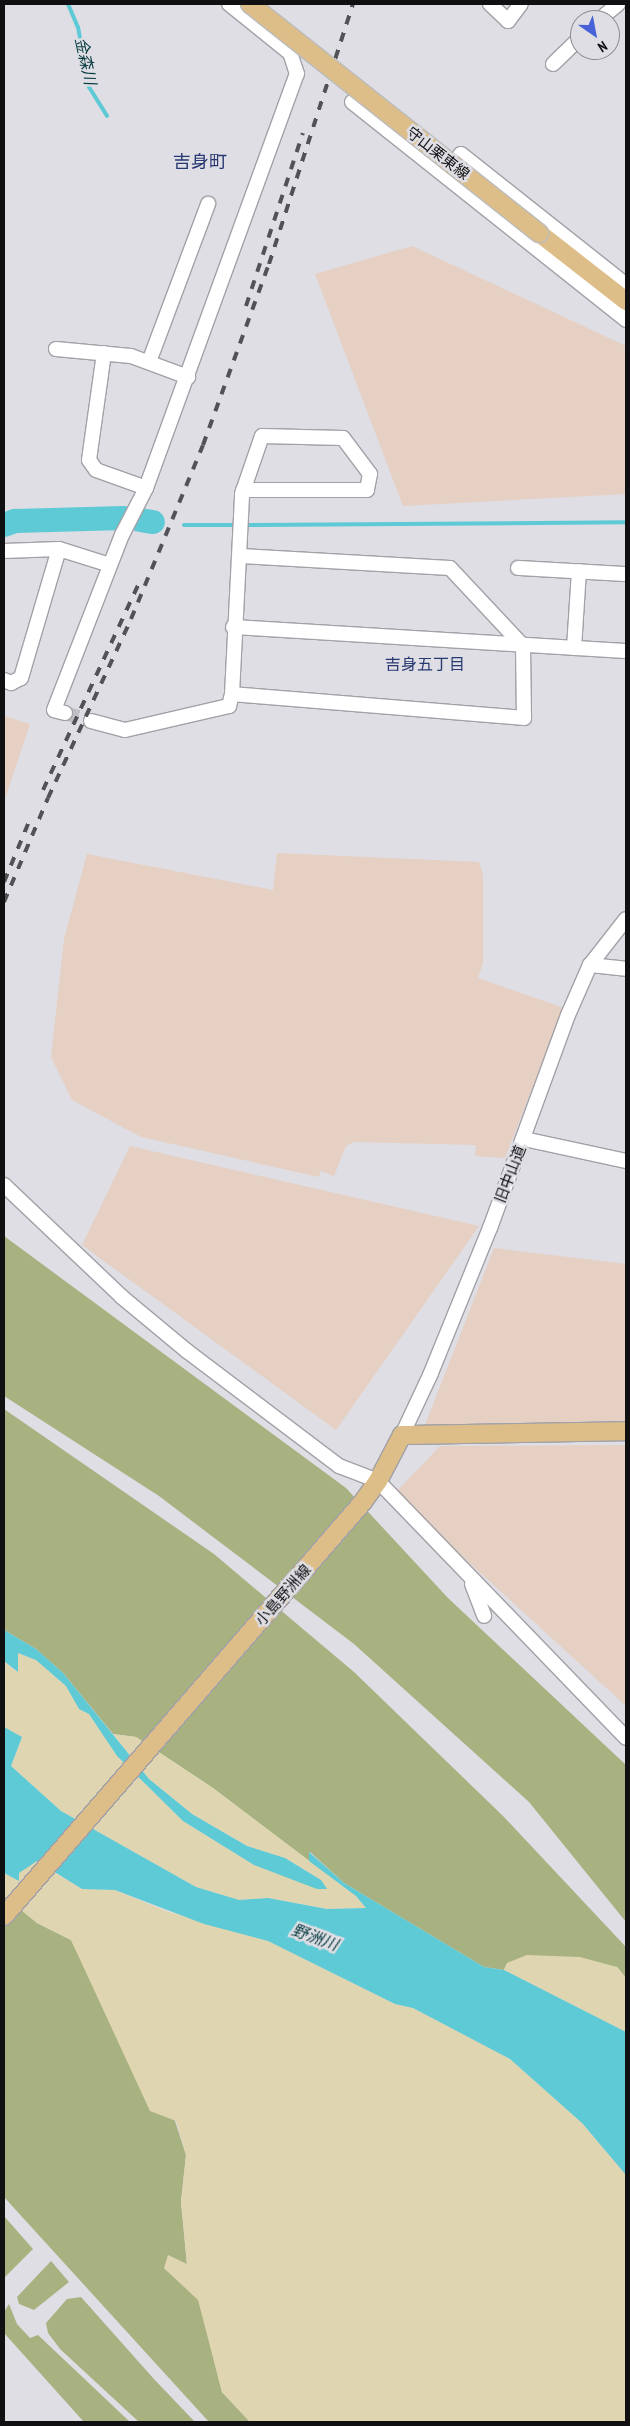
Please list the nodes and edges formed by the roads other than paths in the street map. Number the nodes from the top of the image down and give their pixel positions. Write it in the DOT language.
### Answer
graph roads {
  1 [pos="229,4"];
  2 [pos="250,4"];
  3 [pos="490,4"];
  4 [pos="521,4"];
  5 [pos="570,48"];
  6 [pos="553,64"];
  7 [pos="352,102"];
  8 [pos="444,176"];
  9 [pos="208,204"];
  10 [pos="626,285"];
  11 [pos="626,301"];
  12 [pos="626,320"];
  13 [pos="56,349"];
  14 [pos="104,353"];
  15 [pos="149,362"];
  16 [pos="188,377"];
  17 [pos="146,488"];
  18 [pos="243,490"];
  19 [pos="59,549"];
  20 [pos="4,551"];
  21 [pos="241,556"];
  22 [pos="110,565"];
  23 [pos="518,568"];
  24 [pos="579,572"];
  25 [pos="626,574"];
  26 [pos="233,628"];
  27 [pos="523,646"];
  28 [pos="574,648"];
  29 [pos="626,651"];
  30 [pos="4,680"];
  31 [pos="232,694"];
  32 [pos="65,713"];
  33 [pos="91,720"];
  34 [pos="626,919"];
  35 [pos="590,965"];
  36 [pos="626,969"];
  37 [pos="524,1139"];
  38 [pos="626,1161"];
  39 [pos="4,1184"];
  40 [pos="626,1431"];
  41 [pos="402,1435"];
  42 [pos="378,1481"];
  43 [pos="470,1579"];
  44 [pos="484,1616"];
  45 [pos="626,1738"];
  46 [pos="4,1916"];
  1 -- 16 [label="street"];
  2 -- 11 [label="main road, 守山栗東線, bridge"];
  3 -- 4 [label="street"];
  5 -- 6 [label="street"];
  7 -- 8 [label="street"];
  8 -- 10 [label="street"];
  8 -- 12 [label="street"];
  9 -- 15 [label="street"];
  13 -- 14 [label="street"];
  14 -- 15 [label="street"];
  14 -- 17 [label="street"];
  15 -- 16 [label="street"];
  16 -- 17 [label="street"];
  17 -- 22 [label="street"];
  18 -- 18 [label="street"];
  18 -- 21 [label="street"];
  19 -- 20 [label="street"];
  19 -- 22 [label="street"];
  19 -- 30 [label="street"];
  21 -- 26 [label="street"];
  21 -- 27 [label="street"];
  22 -- 32 [label="street"];
  23 -- 24 [label="street"];
  24 -- 25 [label="street"];
  24 -- 28 [label="street"];
  26 -- 27 [label="street"];
  26 -- 31 [label="street"];
  27 -- 28 [label="street"];
  27 -- 31 [label="street"];
  28 -- 29 [label="street"];
  31 -- 33 [label="street"];
  34 -- 35 [label="street, 旧中山道"];
  35 -- 36 [label="street"];
  35 -- 37 [label="street, 旧中山道"];
  37 -- 38 [label="street"];
  37 -- 41 [label="street, 旧中山道"];
  39 -- 42 [label="street"];
  40 -- 41 [label="main road"];
  41 -- 42 [label="main road, 小島野洲線"];
  42 -- 43 [label="street"];
  42 -- 46 [label="main road, 小島野洲線"];
  43 -- 44 [label="street"];
  43 -- 45 [label="street"];
}
